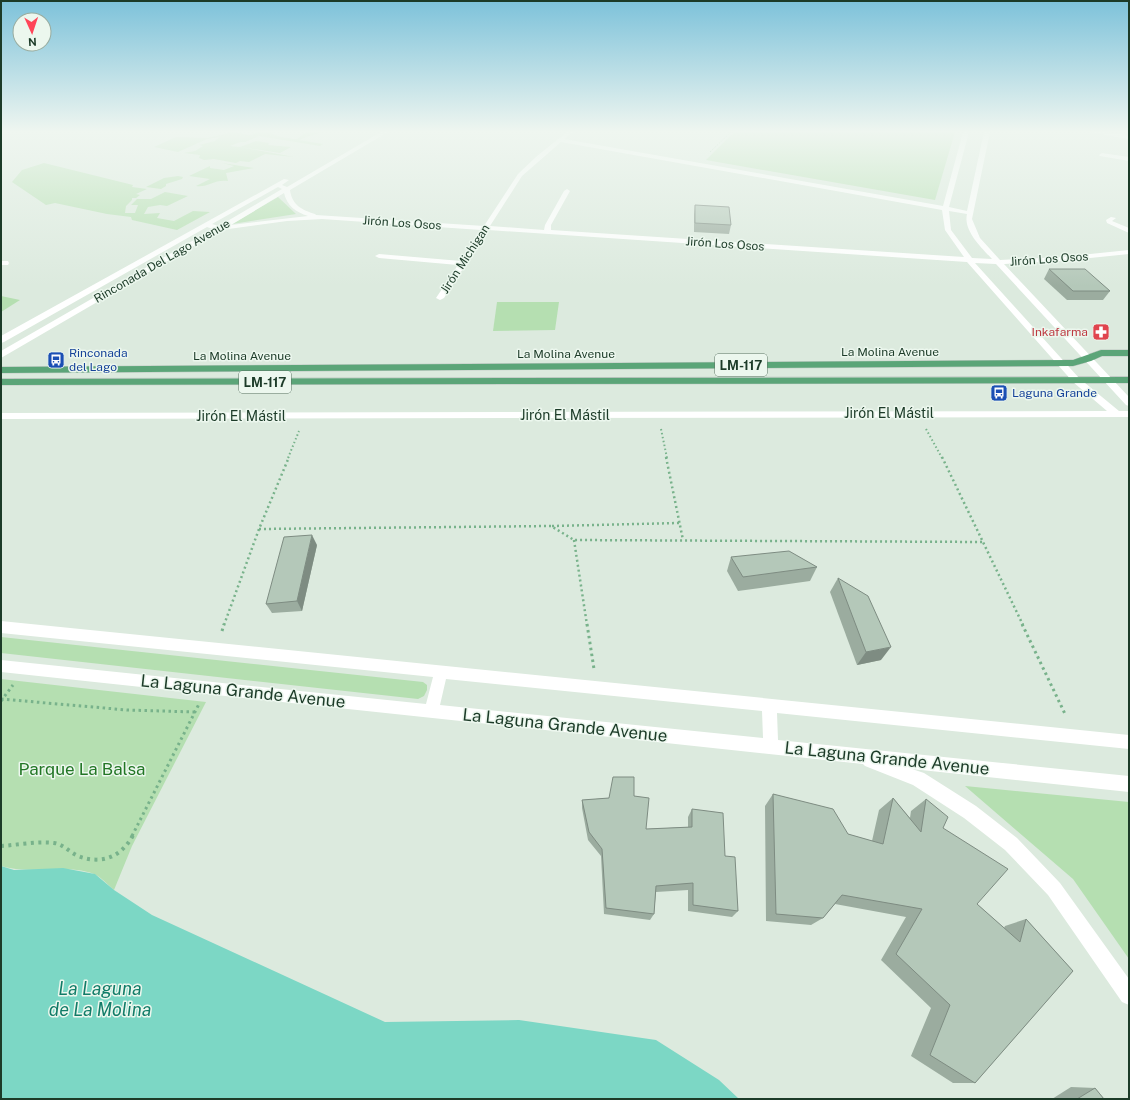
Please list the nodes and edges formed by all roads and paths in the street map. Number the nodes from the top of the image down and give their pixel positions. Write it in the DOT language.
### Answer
graph roads {
  1 [pos="281,183"];
  2 [pos="297,183"];
  3 [pos="514,183"];
  4 [pos="803,183"];
  5 [pos="952,183"];
  6 [pos="976,183"];
  7 [pos="278,185"];
  8 [pos="287,189"];
  9 [pos="567,191"];
  10 [pos="945,209"];
  11 [pos="970,213"];
  12 [pos="322,217"];
  13 [pos="1113,218"];
  14 [pos="205,225"];
  15 [pos="220,228"];
  16 [pos="486,228"];
  17 [pos="1129,231"];
  18 [pos="547,232"];
  19 [pos="1129,252"];
  20 [pos="378,256"];
  21 [pos="970,261"];
  22 [pos="999,262"];
  23 [pos="463,263"];
  24 [pos="105,282"];
  25 [pos="120,285"];
  26 [pos="440,298"];
  27 [pos="1,340"];
  28 [pos="1129,353"];
  29 [pos="1,355"];
  30 [pos="1088,359"];
  31 [pos="1060,363"];
  32 [pos="393,367"];
  33 [pos="1,370"];
  34 [pos="1076,380"];
  35 [pos="1107,380"];
  36 [pos="1129,380"];
  37 [pos="528,381"];
  38 [pos="1,382"];
  39 [pos="1129,404"];
  40 [pos="917,413"];
  41 [pos="1115,413"];
  42 [pos="1129,414"];
  43 [pos="305,415"];
  44 [pos="658,415"];
  45 [pos="1,416"];
  46 [pos="679,523"];
  47 [pos="551,526"];
  48 [pos="259,528"];
  49 [pos="574,540"];
  50 [pos="683,540"];
  51 [pos="983,542"];
  52 [pos="1,627"];
  53 [pos="215,649"];
  54 [pos="1,666"];
  55 [pos="441,672"];
  56 [pos="208,688"];
  57 [pos="597,688"];
  58 [pos="1,698"];
  59 [pos="769,705"];
  60 [pos="431,711"];
  61 [pos="195,712"];
  62 [pos="1075,736"];
  63 [pos="1129,742"];
  64 [pos="771,746"];
  65 [pos="854,755"];
  66 [pos="1129,784"];
  67 [pos="1,846"];
  68 [pos="1129,995"];
  1 -- 7 [label="street, Rinconada Del Lago Avenue"];
  2 -- 8 [label="street, Rinconada Del Lago Avenue"];
  3 -- 16 [label="street, Jirón Michigan"];
  4 -- 10 [label="street"];
  5 -- 10 [label="street"];
  6 -- 11 [label="street"];
  7 -- 8 [label="street"];
  7 -- 14 [label="street, Rinconada Del Lago Avenue"];
  8 -- 12 [label="street, Jirón Los Osos"];
  8 -- 15 [label="street, Rinconada Del Lago Avenue"];
  9 -- 18 [label="street"];
  10 -- 11 [label="street"];
  10 -- 21 [label="street"];
  11 -- 22 [label="street"];
  12 -- 15 [label="street, Jirón Los Osos"];
  12 -- 16 [label="street, Jirón Los Osos"];
  13 -- 17 [label="street"];
  14 -- 15 [label="street, Jirón Los Osos"];
  14 -- 24 [label="street, Rinconada Del Lago Avenue"];
  15 -- 25 [label="street, Rinconada Del Lago Avenue"];
  16 -- 18 [label="street, Jirón Los Osos"];
  16 -- 23 [label="street, Jirón Michigan"];
  18 -- 21 [label="street, Jirón Los Osos"];
  19 -- 22 [label="street, Jirón Los Osos"];
  20 -- 23 [label="street"];
  21 -- 22 [label="street, Jirón Los Osos"];
  21 -- 31 [label="street"];
  22 -- 30 [label="street"];
  23 -- 26 [label="street, Jirón Michigan"];
  24 -- 25 [label="street"];
  24 -- 27 [label="street, Rinconada Del Lago Avenue"];
  25 -- 29 [label="street, Rinconada Del Lago Avenue"];
  28 -- 30 [label="main road, La Molina Avenue / LM-117"];
  30 -- 31 [label="main road, La Molina Avenue / LM-117"];
  30 -- 35 [label="street"];
  31 -- 32 [label="main road, La Molina Avenue / LM-117"];
  31 -- 34 [label="street"];
  32 -- 33 [label="main road, La Molina Avenue / LM-117"];
  32 -- 37 [label="main road"];
  34 -- 35 [label="main road, La Molina Avenue / LM-117"];
  34 -- 37 [label="main road, La Molina Avenue / LM-117"];
  34 -- 41 [label="street"];
  35 -- 36 [label="main road, La Molina Avenue / LM-117"];
  35 -- 39 [label="street"];
  37 -- 38 [label="main road, La Molina Avenue / LM-117"];
  40 -- 41 [label="street, Jirón El Mástil"];
  40 -- 44 [label="street, Jirón El Mástil"];
  40 -- 51 [label="path"];
  41 -- 42 [label="street, Jirón El Mástil"];
  43 -- 44 [label="street, Jirón El Mástil"];
  43 -- 45 [label="street, Jirón El Mástil"];
  43 -- 48 [label="path"];
  44 -- 46 [label="path"];
  46 -- 47 [label="path"];
  46 -- 50 [label="path"];
  47 -- 48 [label="path"];
  47 -- 49 [label="path"];
  48 -- 53 [label="path"];
  49 -- 50 [label="path"];
  49 -- 57 [label="path"];
  50 -- 51 [label="path"];
  51 -- 62 [label="path"];
  52 -- 53 [label="street"];
  53 -- 55 [label="street"];
  54 -- 56 [label="street, La Laguna Grande Avenue"];
  55 -- 57 [label="street"];
  55 -- 60 [label="street"];
  56 -- 60 [label="street, La Laguna Grande Avenue"];
  56 -- 61 [label="path"];
  57 -- 59 [label="street"];
  58 -- 61 [label="path"];
  59 -- 62 [label="street"];
  59 -- 64 [label="street"];
  60 -- 64 [label="street, La Laguna Grande Avenue"];
  61 -- 67 [label="path"];
  62 -- 63 [label="street"];
  64 -- 65 [label="street, La Laguna Grande Avenue"];
  65 -- 66 [label="street, La Laguna Grande Avenue"];
  65 -- 68 [label="street"];
}
